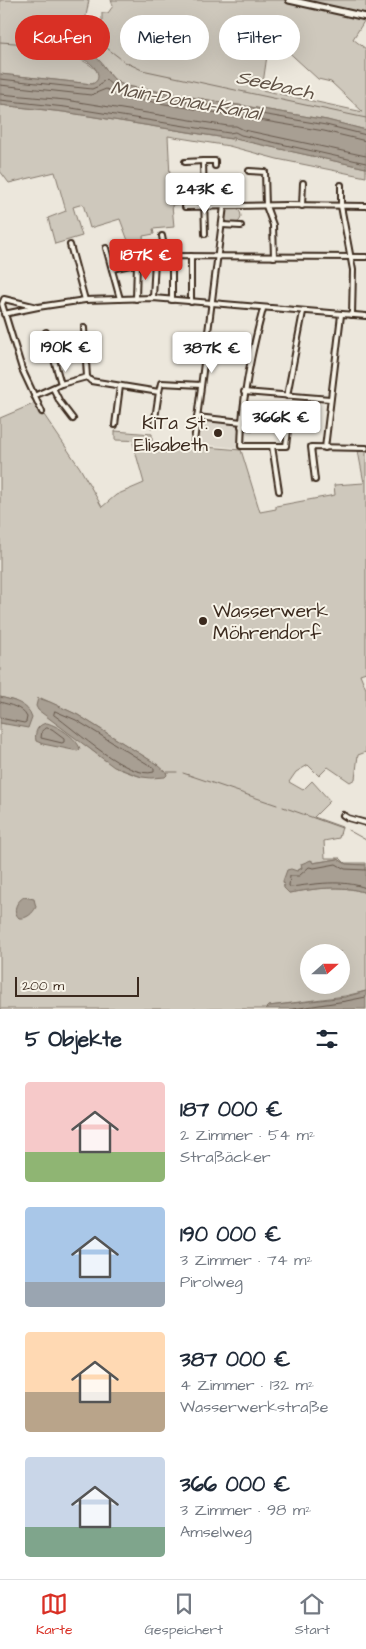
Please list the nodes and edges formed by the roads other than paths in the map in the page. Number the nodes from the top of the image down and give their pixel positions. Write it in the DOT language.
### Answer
graph roads {
  1 [pos="289,0"];
  2 [pos="366,17"];
  3 [pos="185,162"];
  4 [pos="203,162"];
  5 [pos="215,166"];
  6 [pos="249,171"];
  7 [pos="303,183"];
  8 [pos="341,185"];
  9 [pos="204,206"];
  10 [pos="224,206"];
  11 [pos="266,206"];
  12 [pos="302,206"];
  13 [pos="341,206"];
  14 [pos="366,206"];
  15 [pos="185,207"];
  16 [pos="222,225"];
  17 [pos="241,226"];
  18 [pos="205,234"];
  19 [pos="162,236"];
  20 [pos="70,245"];
  21 [pos="106,248"];
  22 [pos="172,256"];
  23 [pos="191,256"];
  24 [pos="218,256"];
  25 [pos="166,257"];
  26 [pos="274,257"];
  27 [pos="351,257"];
  28 [pos="366,257"];
  29 [pos="155,260"];
  30 [pos="137,263"];
  31 [pos="112,269"];
  32 [pos="153,298"];
  33 [pos="120,299"];
  34 [pos="136,299"];
  35 [pos="85,300"];
  36 [pos="172,300"];
  37 [pos="191,302"];
  38 [pos="211,304"];
  39 [pos="38,307"];
  40 [pos="263,309"];
  41 [pos="303,312"];
  42 [pos="4,314"];
  43 [pos="341,314"];
  44 [pos="352,315"];
  45 [pos="366,316"];
  46 [pos="84,328"];
  47 [pos="46,332"];
  48 [pos="87,377"];
  49 [pos="61,384"];
  50 [pos="200,385"];
  51 [pos="120,386"];
  52 [pos="53,388"];
  53 [pos="159,392"];
  54 [pos="244,392"];
  55 [pos="34,396"];
  56 [pos="287,396"];
  57 [pos="330,399"];
  58 [pos="42,412"];
  59 [pos="197,417"];
  60 [pos="73,419"];
  61 [pos="241,424"];
  62 [pos="115,425"];
  63 [pos="154,425"];
  64 [pos="259,427"];
  65 [pos="288,430"];
  66 [pos="194,442"];
  67 [pos="272,446"];
  68 [pos="326,448"];
  69 [pos="366,448"];
  70 [pos="315,480"];
  71 [pos="279,491"];
  72 [pos="343,815"];
  73 [pos="366,823"];
  1 -- 2 [label="street"];
  3 -- 4 [label="street"];
  4 -- 5 [label="street"];
  4 -- 9 [label="street"];
  6 -- 11 [label="street"];
  7 -- 12 [label="street"];
  8 -- 13 [label="street"];
  9 -- 10 [label="street"];
  9 -- 15 [label="street"];
  9 -- 18 [label="street"];
  10 -- 11 [label="street"];
  10 -- 16 [label="street"];
  11 -- 12 [label="street"];
  11 -- 26 [label="street"];
  12 -- 13 [label="street"];
  13 -- 14 [label="street"];
  13 -- 27 [label="street"];
  16 -- 17 [label="street"];
  16 -- 24 [label="street"];
  19 -- 25 [label="street"];
  20 -- 35 [label="street"];
  21 -- 31 [label="street"];
  22 -- 23 [label="street"];
  22 -- 25 [label="street"];
  22 -- 36 [label="street"];
  23 -- 24 [label="street"];
  23 -- 37 [label="street"];
  24 -- 26 [label="street"];
  24 -- 38 [label="street"];
  25 -- 29 [label="street"];
  26 -- 27 [label="street"];
  27 -- 28 [label="street"];
  27 -- 44 [label="street"];
  29 -- 30 [label="street"];
  29 -- 32 [label="street"];
  30 -- 31 [label="street"];
  30 -- 34 [label="street"];
  31 -- 33 [label="street"];
  32 -- 34 [label="street"];
  32 -- 36 [label="street"];
  33 -- 34 [label="street"];
  33 -- 35 [label="street"];
  35 -- 39 [label="street"];
  36 -- 37 [label="street"];
  37 -- 38 [label="street"];
  38 -- 40 [label="street"];
  38 -- 50 [label="street"];
  39 -- 42 [label="street"];
  39 -- 42 [label="street"];
  40 -- 41 [label="street"];
  40 -- 54 [label="street"];
  41 -- 43 [label="street"];
  41 -- 56 [label="street"];
  42 -- 55 [label="street"];
  43 -- 44 [label="street"];
  43 -- 57 [label="street"];
  44 -- 45 [label="street"];
  46 -- 48 [label="street"];
  47 -- 49 [label="street"];
  48 -- 49 [label="street"];
  48 -- 51 [label="street"];
  49 -- 52 [label="street"];
  50 -- 53 [label="street"];
  50 -- 59 [label="street"];
  51 -- 53 [label="street"];
  51 -- 62 [label="street"];
  52 -- 55 [label="street"];
  52 -- 60 [label="street"];
  53 -- 63 [label="street"];
  54 -- 56 [label="street"];
  54 -- 61 [label="street"];
  55 -- 58 [label="street"];
  56 -- 57 [label="street"];
  57 -- 68 [label="street"];
  59 -- 61 [label="street"];
  59 -- 66 [label="street"];
  61 -- 64 [label="street"];
  61 -- 67 [label="street"];
  65 -- 67 [label="street"];
  67 -- 71 [label="street"];
  68 -- 69 [label="street"];
  68 -- 70 [label="street"];
  72 -- 73 [label="street"];
}
